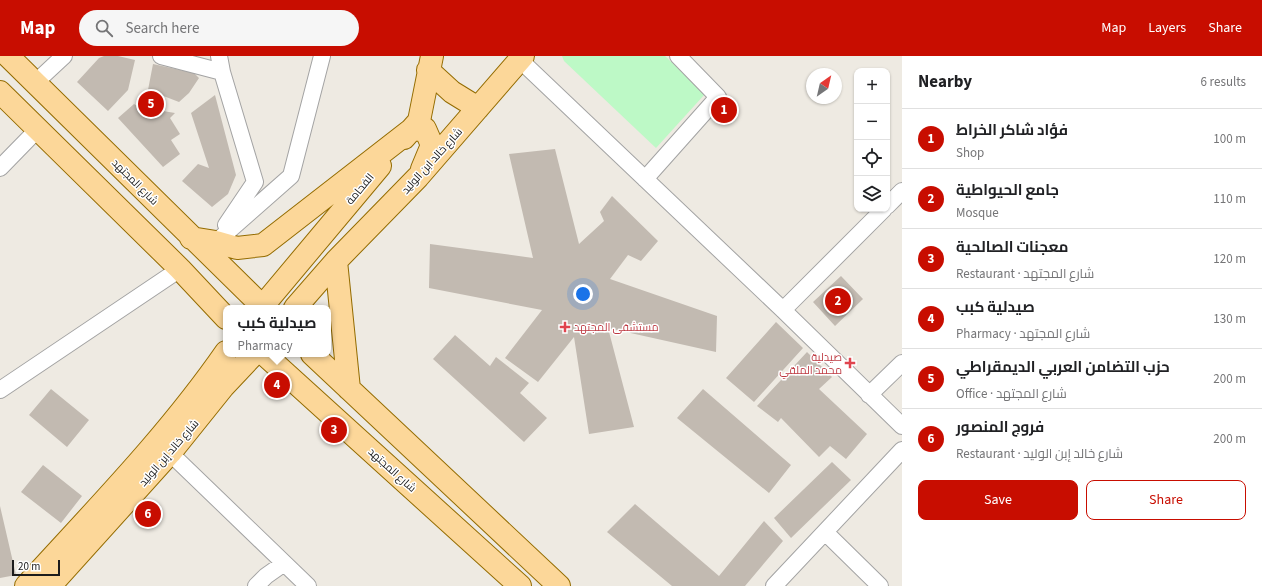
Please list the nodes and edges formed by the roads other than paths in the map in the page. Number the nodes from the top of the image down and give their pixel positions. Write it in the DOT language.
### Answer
graph roads {
  1 [pos="8,56"];
  2 [pos="64,56"];
  3 [pos="161,56"];
  4 [pos="219,56"];
  5 [pos="322,56"];
  6 [pos="678,56"];
  7 [pos="522,58"];
  8 [pos="430,63"];
  9 [pos="222,72"];
  10 [pos="36,82"];
  11 [pos="0,92"];
  12 [pos="478,108"];
  13 [pos="37,130"];
  14 [pos="411,130"];
  15 [pos="0,168"];
  16 [pos="418,177"];
  17 [pos="645,179"];
  18 [pos="902,191"];
  19 [pos="890,203"];
  20 [pos="881,212"];
  21 [pos="191,238"];
  22 [pos="216,242"];
  23 [pos="336,261"];
  24 [pos="180,269"];
  25 [pos="259,305"];
  26 [pos="265,305"];
  27 [pos="298,305"];
  28 [pos="783,310"];
  29 [pos="223,315"];
  30 [pos="223,356"];
  31 [pos="251,357"];
  32 [pos="267,357"];
  33 [pos="315,357"];
  34 [pos="902,363"];
  35 [pos="349,388"];
  36 [pos="0,390"];
  37 [pos="869,395"];
  38 [pos="902,426"];
  39 [pos="902,450"];
  40 [pos="170,453"];
  41 [pos="825,532"];
  42 [pos="283,564"];
  43 [pos="516,585"];
  44 [pos="26,586"];
  45 [pos="50,586"];
  46 [pos="256,586"];
  47 [pos="308,586"];
  48 [pos="559,586"];
  49 [pos="774,586"];
  50 [pos="880,586"];
  1 -- 10 [label="main road, شارع المجتهد"];
  2 -- 10 [label="street"];
  3 -- 9 [label="street"];
  4 -- 9 [label="street"];
  5 -- 22 [label="street"];
  6 -- 17 [label="street"];
  7 -- 12 [label="main road, شارع خالد ابن الوليد"];
  7 -- 17 [label="street"];
  8 -- 12 [label="main road"];
  8 -- 14 [label="main road, الفحامة"];
  9 -- 22 [label="street"];
  10 -- 21 [label="main road, شارع المجتهد"];
  11 -- 13 [label="main road"];
  12 -- 16 [label="main road, شارع خالد ابن الوليد"];
  13 -- 15 [label="street"];
  13 -- 24 [label="main road"];
  14 -- 16 [label="main road"];
  14 -- 22 [label="main road"];
  14 -- 26 [label="main road, الفحامة"];
  16 -- 23 [label="main road, شارع خالد ابن الوليد"];
  17 -- 28 [label="street"];
  18 -- 19 [label="street"];
  20 -- 28 [label="street"];
  21 -- 22 [label="main road"];
  21 -- 25 [label="main road, شارع المجتهد"];
  23 -- 27 [label="main road"];
  23 -- 35 [label="main road"];
  24 -- 29 [label="main road"];
  24 -- 36 [label="street"];
  28 -- 37 [label="street"];
  30 -- 44 [label="main road, شارع خالد إبن الوليد"];
  31 -- 40 [label="main road, شارع خالد إبن الوليد"];
  32 -- 43 [label="main road, شارع المجتهد"];
  33 -- 35 [label="main road"];
  34 -- 37 [label="street"];
  35 -- 48 [label="main road"];
  37 -- 38 [label="street"];
  39 -- 41 [label="street"];
  40 -- 42 [label="street"];
  40 -- 45 [label="main road, شارع خالد إبن الوليد"];
  41 -- 49 [label="street"];
  41 -- 50 [label="street"];
  42 -- 46 [label="street"];
  42 -- 47 [label="street"];
}
